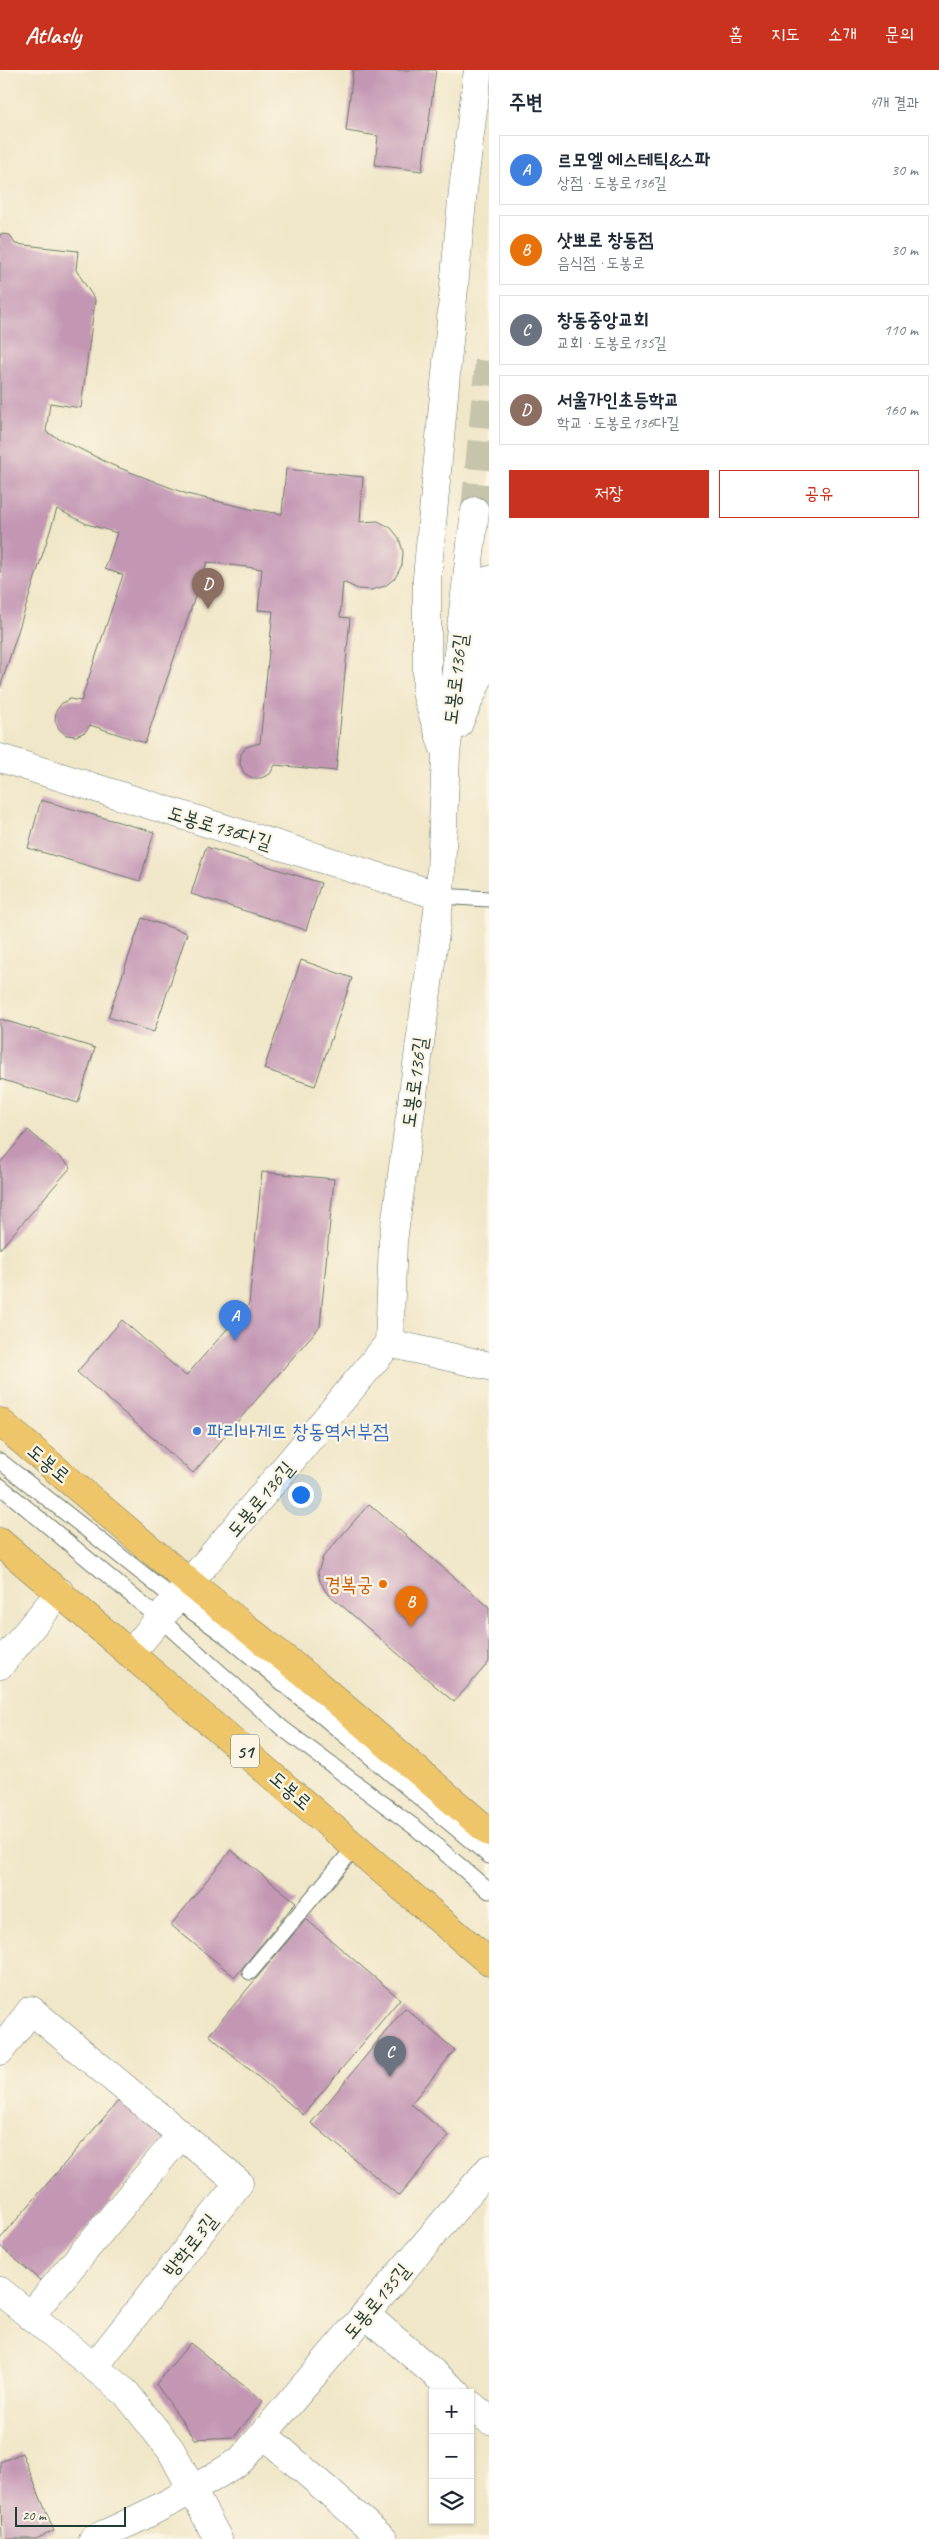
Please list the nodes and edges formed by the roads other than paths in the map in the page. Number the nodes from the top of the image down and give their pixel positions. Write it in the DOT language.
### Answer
graph roads {
  1 [pos="478,70"];
  2 [pos="475,511"];
  3 [pos="489,580"];
  4 [pos="446,754"];
  5 [pos="0,758"];
  6 [pos="440,896"];
  7 [pos="489,899"];
  8 [pos="389,1343"];
  9 [pos="489,1366"];
  10 [pos="0,1422"];
  11 [pos="0,1461"];
  12 [pos="0,1486"];
  13 [pos="0,1542"];
  14 [pos="60,1592"];
  15 [pos="175,1600"];
  16 [pos="131,1653"];
  17 [pos="0,1664"];
  18 [pos="489,1832"];
  19 [pos="355,1847"];
  20 [pos="489,1856"];
  21 [pos="489,1891"];
  22 [pos="489,1962"];
  23 [pos="250,1972"];
  24 [pos="0,2051"];
  25 [pos="180,2136"];
  26 [pos="489,2168"];
  27 [pos="0,2291"];
  28 [pos="364,2314"];
  29 [pos="30,2316"];
  30 [pos="94,2367"];
  31 [pos="452,2389"];
  32 [pos="474,2407"];
  33 [pos="489,2420"];
  34 [pos="264,2435"];
  35 [pos="193,2491"];
  36 [pos="93,2539"];
  37 [pos="218,2539"];
  38 [pos="383,2539"];
  1 -- 4 [label="street"];
  2 -- 4 [label="street, 도봉로136길"];
  3 -- 4 [label="street"];
  4 -- 6 [label="street, 도봉로136길"];
  5 -- 6 [label="street, 도봉로136다길"];
  6 -- 7 [label="lane"];
  6 -- 8 [label="street, 도봉로136길"];
  8 -- 9 [label="street"];
  8 -- 15 [label="street, 도봉로136길"];
  10 -- 15 [label="main road, 도봉로"];
  11 -- 15 [label="lane"];
  12 -- 15 [label="lane"];
  13 -- 14 [label="main road, 도봉로 / 51"];
  14 -- 16 [label="main road, 도봉로 / 51"];
  14 -- 17 [label="street"];
  15 -- 16 [label="street, 도봉로136길"];
  15 -- 18 [label="main road, 도봉로"];
  15 -- 20 [label="lane"];
  15 -- 21 [label="lane"];
  16 -- 19 [label="main road, 도봉로 / 51"];
  19 -- 22 [label="main road, 도봉로 / 51"];
  19 -- 23 [label="lane"];
  24 -- 25 [label="street, 방학로3길"];
  25 -- 29 [label="street"];
  25 -- 30 [label="street, 방학로3길"];
  26 -- 28 [label="street, 도봉로135길"];
  27 -- 29 [label="street"];
  28 -- 31 [label="street"];
  28 -- 34 [label="street, 도봉로135길"];
  29 -- 30 [label="street"];
  30 -- 35 [label="street"];
  32 -- 33 [label="street"];
  34 -- 35 [label="street, 도봉로135길"];
  34 -- 38 [label="street"];
  35 -- 36 [label="street, 도봉로135길"];
  35 -- 37 [label="street"];
}
